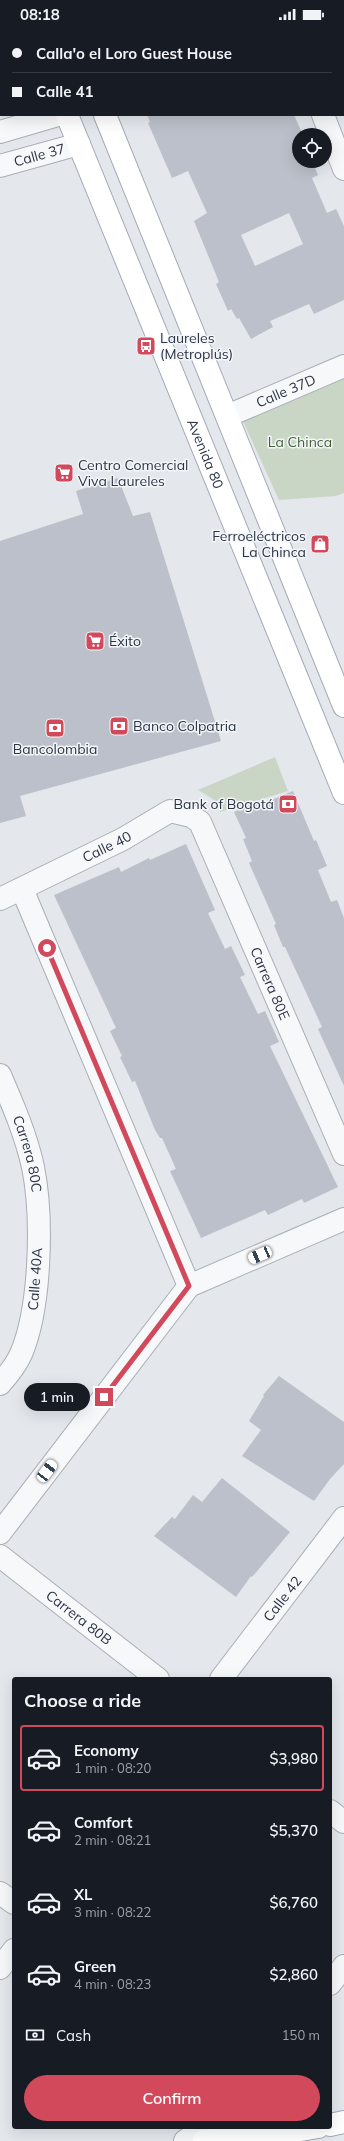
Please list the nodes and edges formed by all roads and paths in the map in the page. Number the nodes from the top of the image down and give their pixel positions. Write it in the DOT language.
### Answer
graph roads {
  1 [pos="55,116"];
  2 [pos="67,116"];
  3 [pos="105,116"];
  4 [pos="324,116"];
  5 [pos="0,132"];
  6 [pos="337,133"];
  7 [pos="79,144"];
  8 [pos="0,166"];
  9 [pos="344,170"];
  10 [pos="344,366"];
  11 [pos="227,416"];
  12 [pos="344,706"];
  13 [pos="344,793"];
  14 [pos="192,816"];
  15 [pos="22,889"];
  16 [pos="0,899"];
  17 [pos="0,1075"];
  18 [pos="344,1154"];
  19 [pos="344,1219"];
  20 [pos="38,1237"];
  21 [pos="189,1286"];
  22 [pos="0,1384"];
  23 [pos="344,1518"];
  24 [pos="0,1533"];
  25 [pos="0,1556"];
  26 [pos="155,1677"];
  27 [pos="223,1677"];
  28 [pos="332,1813"];
  29 [pos="344,1822"];
  30 [pos="0,1893"];
  31 [pos="12,1902"];
  32 [pos="12,1953"];
  33 [pos="344,1966"];
  34 [pos="0,1968"];
  35 [pos="332,1981"];
  36 [pos="344,2122"];
  37 [pos="332,2125"];
  38 [pos="202,2129"];
  39 [pos="306,2129"];
  40 [pos="185,2141"];
  41 [pos="204,2141"];
  1 -- 5 [label="street"];
  2 -- 7 [label="main road, Avenida 80"];
  3 -- 11 [label="main road"];
  4 -- 6 [label="street"];
  6 -- 9 [label="street"];
  7 -- 8 [label="street, Calle 37"];
  7 -- 13 [label="main road, Avenida 80"];
  10 -- 11 [label="street, Calle 37D"];
  11 -- 12 [label="main road"];
  14 -- 15 [label="street, Calle 40"];
  14 -- 18 [label="street, Carrera 80E"];
  15 -- 16 [label="street"];
  15 -- 21 [label="street"];
  17 -- 20 [label="street, Carrera 80C"];
  19 -- 21 [label="street"];
  20 -- 22 [label="street, Calle 40A"];
  21 -- 24 [label="street"];
  23 -- 27 [label="street, Calle 42"];
  25 -- 26 [label="street, Carrera 80B"];
  28 -- 29 [label="street"];
  30 -- 31 [label="street"];
  32 -- 34 [label="street"];
  33 -- 35 [label="street"];
  36 -- 37 [label="main road"];
  38 -- 40 [label="street"];
  39 -- 41 [label="main road"];
}
